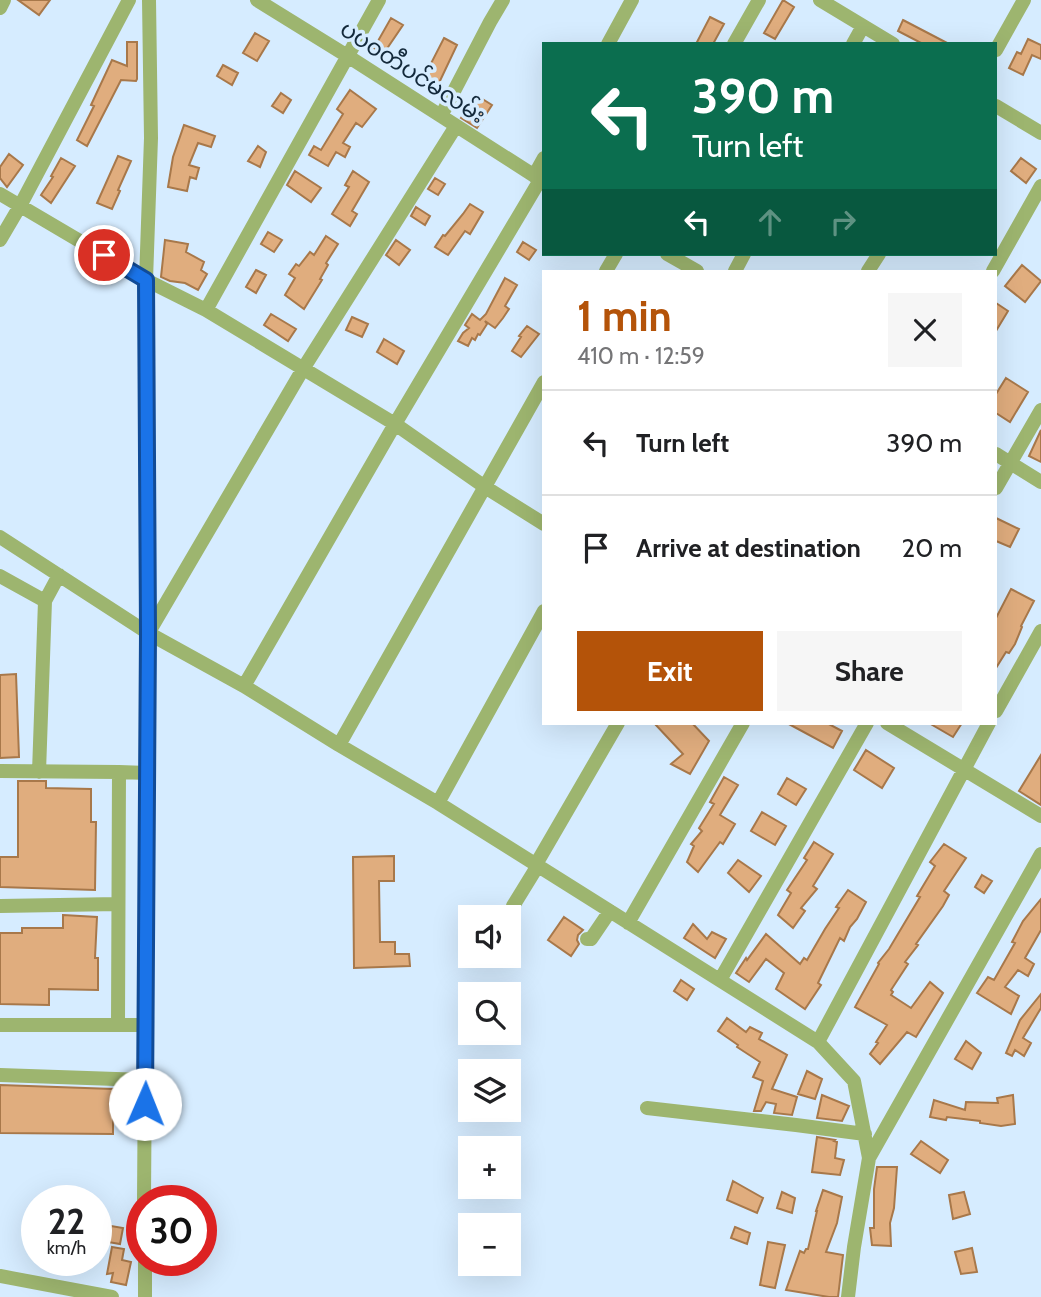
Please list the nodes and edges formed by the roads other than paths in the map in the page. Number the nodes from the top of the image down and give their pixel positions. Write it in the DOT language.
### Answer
graph roads {
  1 [pos="4,0"];
  2 [pos="129,0"];
  3 [pos="149,0"];
  4 [pos="257,0"];
  5 [pos="379,0"];
  6 [pos="503,0"];
  7 [pos="632,0"];
  8 [pos="759,0"];
  9 [pos="820,0"];
  10 [pos="1024,0"];
  11 [pos="0,8"];
  12 [pos="863,26"];
  13 [pos="609,42"];
  14 [pos="735,42"];
  15 [pos="854,42"];
  16 [pos="889,42"];
  17 [pos="997,48"];
  18 [pos="349,57"];
  19 [pos="997,107"];
  20 [pos="441,116"];
  21 [pos="456,126"];
  22 [pos="1041,133"];
  23 [pos="540,179"];
  24 [pos="1041,187"];
  25 [pos="0,194"];
  26 [pos="20,206"];
  27 [pos="0,240"];
  28 [pos="671,256"];
  29 [pos="695,270"];
  30 [pos="994,270"];
  31 [pos="146,280"];
  32 [pos="206,310"];
  33 [pos="303,369"];
  34 [pos="542,386"];
  35 [pos="1041,410"];
  36 [pos="395,424"];
  37 [pos="997,455"];
  38 [pos="1010,462"];
  39 [pos="1041,482"];
  40 [pos="997,486"];
  41 [pos="485,487"];
  42 [pos="542,523"];
  43 [pos="0,537"];
  44 [pos="59,575"];
  45 [pos="0,576"];
  46 [pos="45,601"];
  47 [pos="542,615"];
  48 [pos="1041,631"];
  49 [pos="148,633"];
  50 [pos="244,686"];
  51 [pos="997,709"];
  52 [pos="617,725"];
  53 [pos="742,725"];
  54 [pos="866,725"];
  55 [pos="890,725"];
  56 [pos="988,725"];
  57 [pos="339,745"];
  58 [pos="964,769"];
  59 [pos="0,772"];
  60 [pos="39,772"];
  61 [pos="118,772"];
  62 [pos="147,773"];
  63 [pos="438,803"];
  64 [pos="1041,816"];
  65 [pos="1041,854"];
  66 [pos="536,866"];
  67 [pos="118,904"];
  68 [pos="514,905"];
  69 [pos="0,906"];
  70 [pos="610,911"];
  71 [pos="628,923"];
  72 [pos="587,939"];
  73 [pos="720,980"];
  74 [pos="118,1024"];
  75 [pos="0,1025"];
  76 [pos="145,1026"];
  77 [pos="818,1042"];
  78 [pos="0,1075"];
  79 [pos="145,1080"];
  80 [pos="648,1108"];
  81 [pos="865,1134"];
  82 [pos="869,1158"];
  83 [pos="144,1185"];
  84 [pos="0,1276"];
  85 [pos="145,1276"];
  86 [pos="111,1297"];
  87 [pos="145,1297"];
  88 [pos="848,1297"];
  1 -- 11 [label="street"];
  2 -- 26 [label="street"];
  3 -- 31 [label="street"];
  4 -- 18 [label="street, ပပဝတီပင်မလမ်း"];
  5 -- 18 [label="street"];
  6 -- 20 [label="street"];
  7 -- 13 [label="street"];
  8 -- 14 [label="street"];
  9 -- 12 [label="street"];
  10 -- 17 [label="street"];
  12 -- 15 [label="street"];
  12 -- 16 [label="street"];
  18 -- 20 [label="street, ပပဝတီပင်မလမ်း"];
  18 -- 32 [label="street"];
  19 -- 22 [label="street"];
  20 -- 21 [label="street, ပပဝတီပင်မလမ်း"];
  21 -- 23 [label="street, ပပဝတီပင်မလမ်း"];
  21 -- 33 [label="street"];
  23 -- 36 [label="street"];
  24 -- 30 [label="street"];
  25 -- 26 [label="street"];
  26 -- 27 [label="street"];
  26 -- 31 [label="street"];
  28 -- 29 [label="street"];
  31 -- 32 [label="street"];
  31 -- 49 [label="street"];
  32 -- 33 [label="street"];
  33 -- 36 [label="street"];
  33 -- 49 [label="street"];
  34 -- 41 [label="street"];
  35 -- 38 [label="street"];
  36 -- 41 [label="street"];
  36 -- 50 [label="street"];
  37 -- 38 [label="street"];
  38 -- 39 [label="street"];
  38 -- 40 [label="street"];
  41 -- 42 [label="street"];
  41 -- 57 [label="street"];
  43 -- 44 [label="street"];
  44 -- 46 [label="street"];
  44 -- 49 [label="street"];
  45 -- 46 [label="street"];
  46 -- 60 [label="street"];
  47 -- 63 [label="street"];
  48 -- 51 [label="street"];
  49 -- 50 [label="street"];
  49 -- 62 [label="street"];
  50 -- 57 [label="street"];
  52 -- 66 [label="street"];
  53 -- 71 [label="street"];
  54 -- 73 [label="street"];
  55 -- 58 [label="street"];
  56 -- 58 [label="street"];
  57 -- 63 [label="street"];
  58 -- 64 [label="street"];
  58 -- 77 [label="street"];
  59 -- 60 [label="street"];
  60 -- 61 [label="street"];
  61 -- 62 [label="street"];
  61 -- 67 [label="street"];
  62 -- 76 [label="street"];
  63 -- 66 [label="street"];
  65 -- 82 [label="street"];
  66 -- 68 [label="street"];
  66 -- 70 [label="street"];
  67 -- 69 [label="street"];
  67 -- 74 [label="street"];
  70 -- 71 [label="street"];
  70 -- 72 [label="street"];
  71 -- 73 [label="street"];
  73 -- 77 [label="street"];
  74 -- 75 [label="street"];
  74 -- 76 [label="street"];
  76 -- 79 [label="street"];
  77 -- 81 [label="street"];
  78 -- 79 [label="street"];
  79 -- 83 [label="street"];
  80 -- 81 [label="street"];
  81 -- 82 [label="street"];
  82 -- 88 [label="street"];
  84 -- 86 [label="street"];
  85 -- 87 [label="street"];
}
